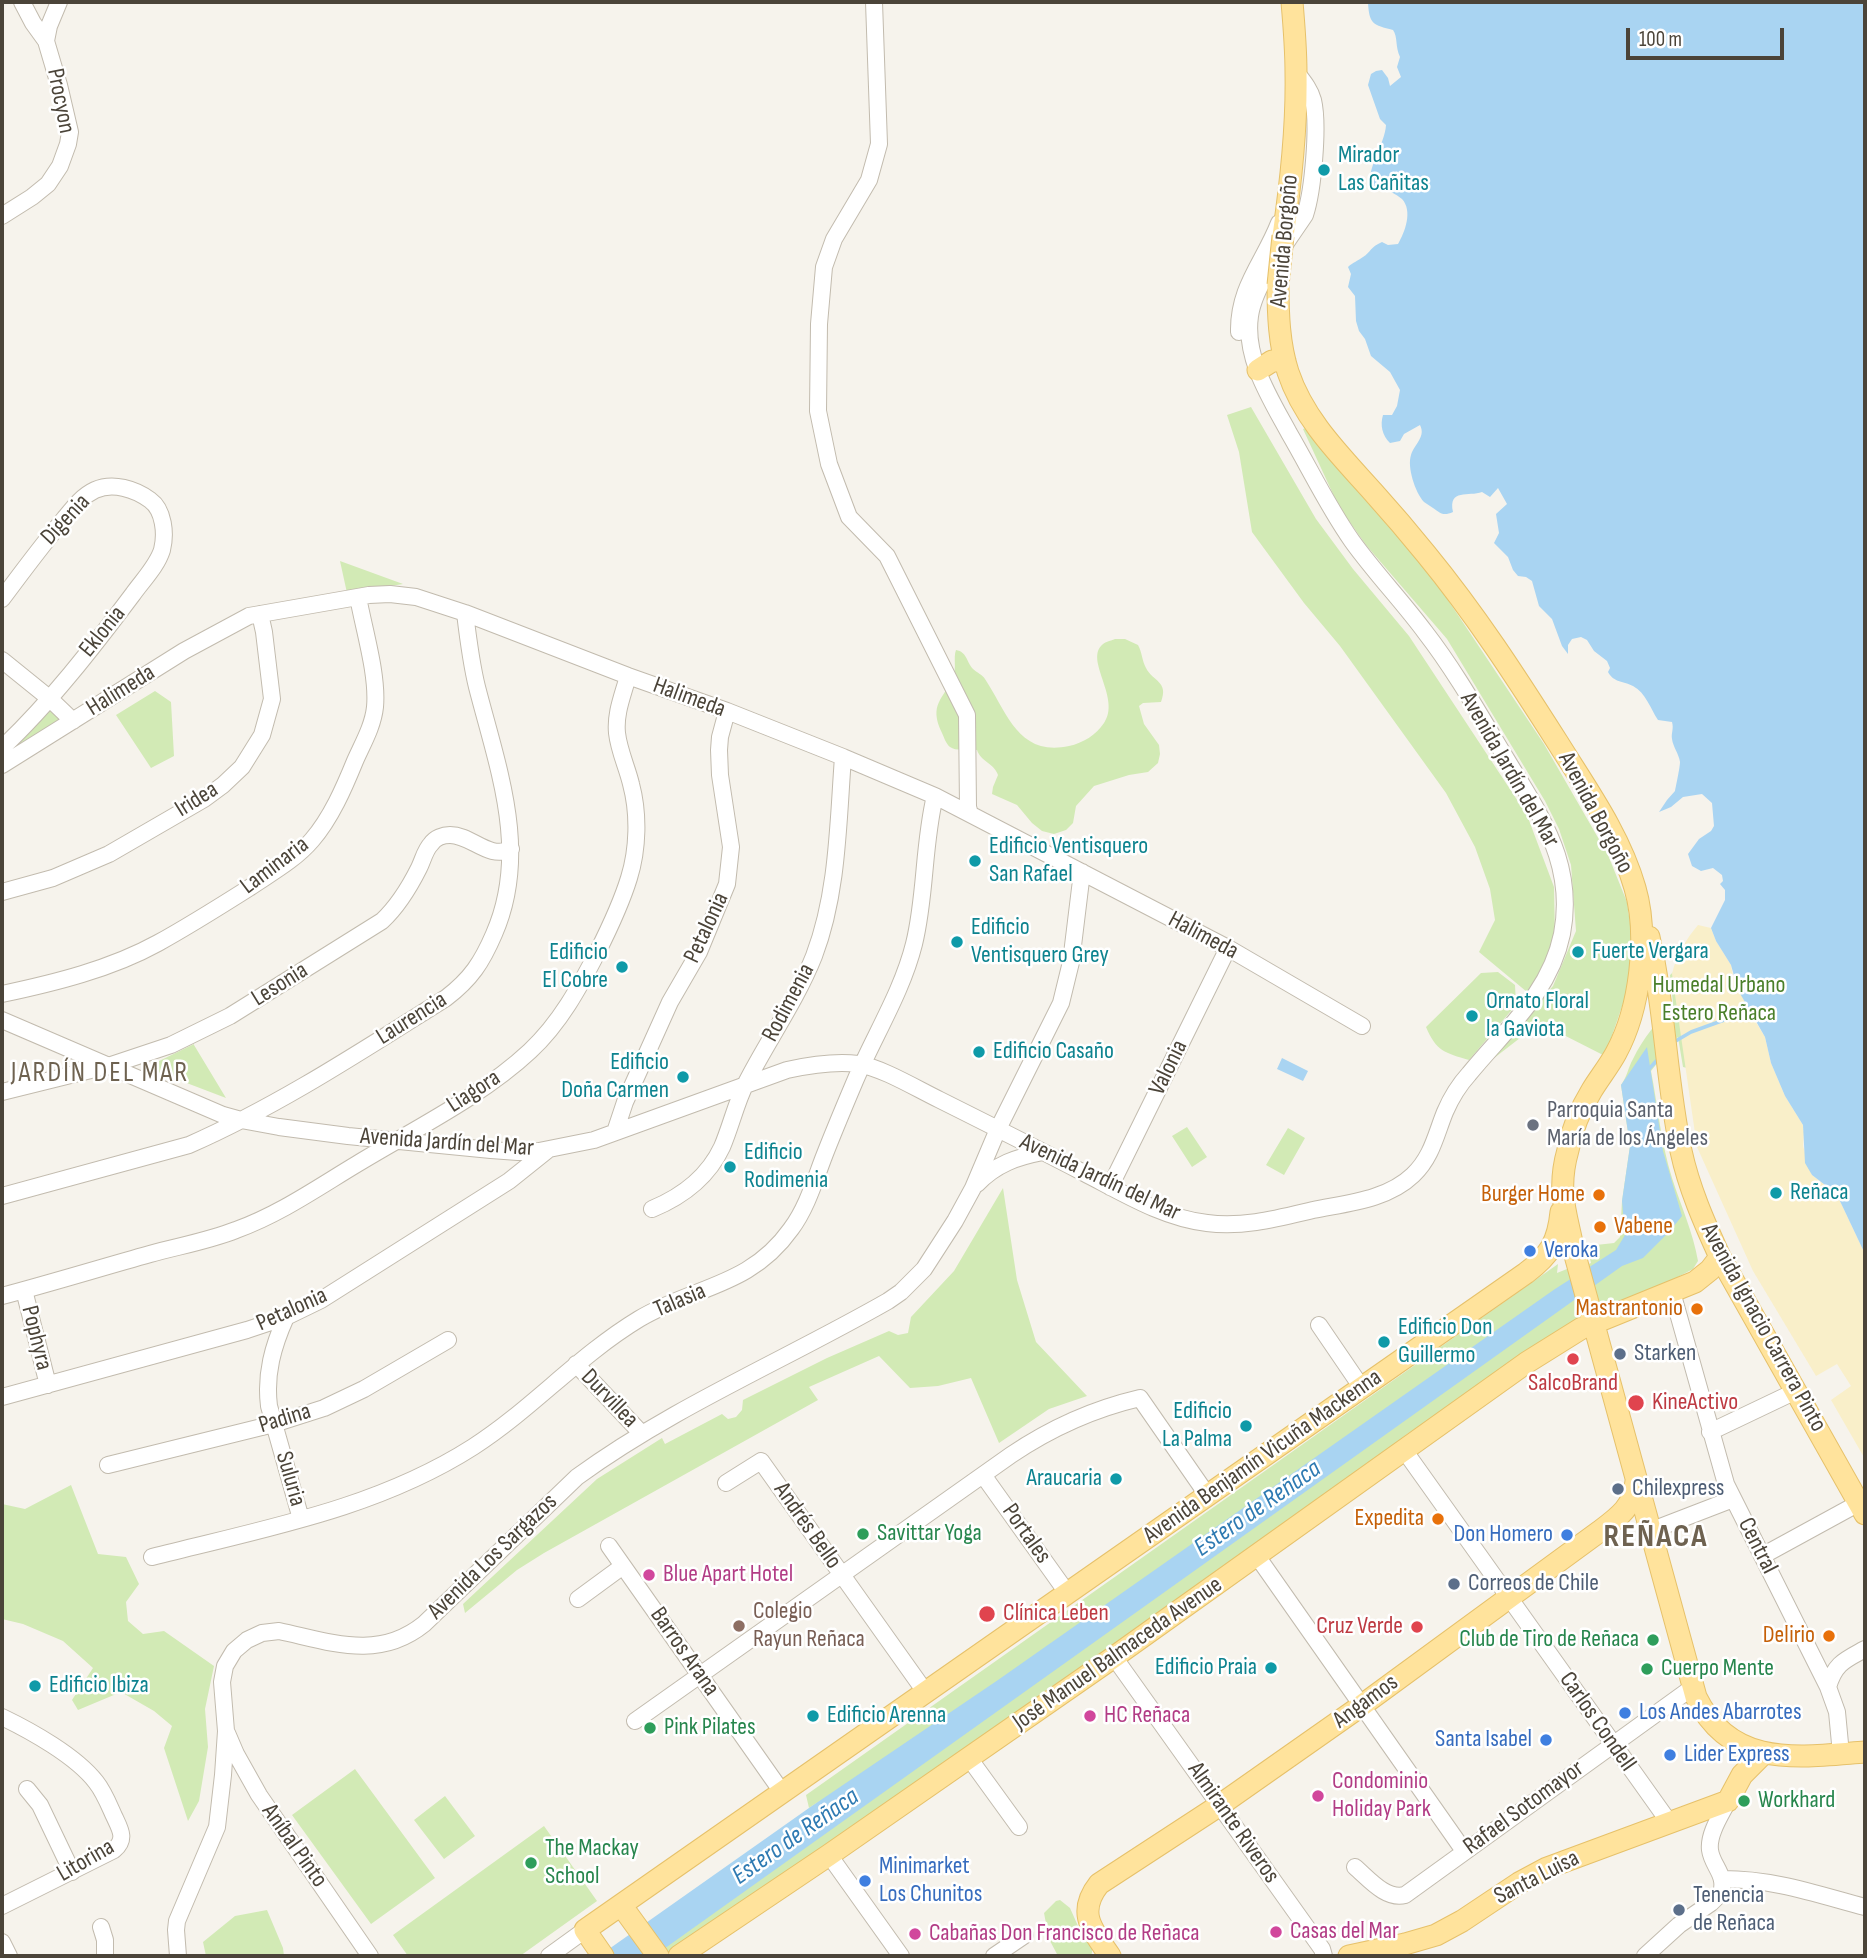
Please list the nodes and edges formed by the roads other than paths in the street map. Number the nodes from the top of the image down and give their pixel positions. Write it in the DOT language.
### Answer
graph roads {
  1 [pos="22,2"];
  2 [pos="59,2"];
  3 [pos="874,2"];
  4 [pos="1292,2"];
  5 [pos="47,41"];
  6 [pos="1296,72"];
  7 [pos="1288,202"];
  8 [pos="2,216"];
  9 [pos="1285,361"];
  10 [pos="1258,370"];
  11 [pos="1268,396"];
  12 [pos="151,501"];
  13 [pos="358,597"];
  14 [pos="2,599"];
  15 [pos="465,613"];
  16 [pos="260,614"];
  17 [pos="2,660"];
  18 [pos="628,676"];
  19 [pos="49,698"];
  20 [pos="727,711"];
  21 [pos="73,720"];
  22 [pos="2,748"];
  23 [pos="843,757"];
  24 [pos="2,765"];
  25 [pos="935,796"];
  26 [pos="970,814"];
  27 [pos="512,849"];
  28 [pos="1082,872"];
  29 [pos="1635,888"];
  30 [pos="2,892"];
  31 [pos="1228,948"];
  32 [pos="2,994"];
  33 [pos="1634,1010"];
  34 [pos="2,1020"];
  35 [pos="1662,1025"];
  36 [pos="1362,1026"];
  37 [pos="111,1065"];
  38 [pos="862,1065"];
  39 [pos="744,1086"];
  40 [pos="2,1092"];
  41 [pos="241,1120"];
  42 [pos="998,1129"];
  43 [pos="615,1132"];
  44 [pos="399,1140"];
  45 [pos="549,1149"];
  46 [pos="1043,1152"];
  47 [pos="1110,1187"];
  48 [pos="973,1188"];
  49 [pos="2,1196"];
  50 [pos="1563,1196"];
  51 [pos="652,1209"];
  52 [pos="1720,1257"];
  53 [pos="24,1290"];
  54 [pos="1672,1292"];
  55 [pos="2,1296"];
  56 [pos="1592,1314"];
  57 [pos="286,1317"];
  58 [pos="1319,1325"];
  59 [pos="448,1340"];
  60 [pos="576,1364"];
  61 [pos="48,1385"];
  62 [pos="1362,1388"];
  63 [pos="1797,1391"];
  64 [pos="2,1397"];
  65 [pos="274,1424"];
  66 [pos="1710,1432"];
  67 [pos="642,1434"];
  68 [pos="1404,1450"];
  69 [pos="108,1465"];
  70 [pos="983,1475"];
  71 [pos="1636,1479"];
  72 [pos="726,1483"];
  73 [pos="1208,1496"];
  74 [pos="1733,1499"];
  75 [pos="1862,1508"];
  76 [pos="301,1519"];
  77 [pos="1650,1531"];
  78 [pos="609,1546"];
  79 [pos="1257,1556"];
  80 [pos="1762,1556"];
  81 [pos="152,1557"];
  82 [pos="623,1566"];
  83 [pos="842,1575"];
  84 [pos="1068,1594"];
  85 [pos="1510,1598"];
  86 [pos="578,1599"];
  87 [pos="1865,1649"];
  88 [pos="1812,1655"];
  89 [pos="1114,1657"];
  90 [pos="1842,1661"];
  91 [pos="701,1675"];
  92 [pos="1693,1687"];
  93 [pos="1828,1687"];
  94 [pos="926,1693"];
  95 [pos="1361,1706"];
  96 [pos="2,1717"];
  97 [pos="635,1721"];
  98 [pos="226,1731"];
  99 [pos="1613,1744"];
  100 [pos="1865,1752"];
  101 [pos="1765,1753"];
  102 [pos="1841,1754"];
  103 [pos="969,1758"];
  104 [pos="27,1789"];
  105 [pos="782,1792"];
  106 [pos="1728,1801"];
  107 [pos="1220,1805"];
  108 [pos="1669,1822"];
  109 [pos="1019,1827"];
  110 [pos="1464,1851"];
  111 [pos="829,1855"];
  112 [pos="1356,1867"];
  113 [pos="72,1872"];
  114 [pos="1723,1879"];
  115 [pos="2,1906"];
  116 [pos="1865,1908"];
  117 [pos="627,1914"];
  118 [pos="102,1927"];
  119 [pos="1025,1935"];
  120 [pos="2,1942"];
  121 [pos="595,1945"];
  122 [pos="1657,1950"];
  123 [pos="685,1955"];
  124 [pos="9,1956"];
  125 [pos="105,1956"];
  126 [pos="178,1956"];
  127 [pos="370,1956"];
  128 [pos="549,1956"];
  129 [pos="658,1956"];
  130 [pos="901,1956"];
  131 [pos="994,1956"];
  132 [pos="1110,1956"];
  133 [pos="1324,1956"];
  134 [pos="1349,1956"];
  135 [pos="1645,1956"];
  1 -- 5 [label="street"];
  2 -- 5 [label="street, Procyon"];
  3 -- 26 [label="street"];
  4 -- 6 [label="main road, Avenida Borgoño"];
  5 -- 8 [label="street, Procyon"];
  6 -- 7 [label="main road, Avenida Borgoño"];
  6 -- 10 [label="street, Avenida Jardín del Mar"];
  7 -- 9 [label="main road, Avenida Borgoño, bridge"];
  7 -- 11 [label="street, Avenida Jardín del Mar"];
  9 -- 10 [label="main road"];
  9 -- 29 [label="main road, Avenida Borgoño"];
  10 -- 11 [label="street, Avenida Jardín del Mar"];
  11 -- 47 [label="street, Avenida Jardín del Mar"];
  12 -- 14 [label="street, Digenia"];
  12 -- 19 [label="street, Eklonia"];
  13 -- 15 [label="street, Halimeda"];
  13 -- 16 [label="street, Halimeda"];
  13 -- 32 [label="street, Laminaria"];
  15 -- 18 [label="street, Halimeda"];
  15 -- 27 [label="street, Laurencia"];
  16 -- 21 [label="street, Halimeda"];
  16 -- 30 [label="street, Iridea"];
  17 -- 19 [label="street"];
  18 -- 20 [label="street, Halimeda"];
  18 -- 44 [label="street, Liagora"];
  19 -- 21 [label="street"];
  19 -- 22 [label="street, Eklonia"];
  20 -- 23 [label="street, Halimeda"];
  20 -- 43 [label="street, Petalonia"];
  21 -- 24 [label="street, Halimeda"];
  23 -- 25 [label="street, Halimeda"];
  23 -- 39 [label="street, Rodimenia"];
  25 -- 26 [label="street, Halimeda"];
  25 -- 38 [label="street, Talasia"];
  26 -- 28 [label="street, Halimeda"];
  27 -- 37 [label="street, Lesonia"];
  27 -- 41 [label="street, Laurencia"];
  28 -- 31 [label="street, Halimeda"];
  28 -- 42 [label="street, Avenida Los Sargazos"];
  29 -- 33 [label="main road, Avenida Borgoño"];
  29 -- 35 [label="main road, Avenida Ignacio Carrera Pinto"];
  31 -- 36 [label="street, Halimeda"];
  31 -- 47 [label="street, Valonia"];
  33 -- 35 [label="main road"];
  33 -- 50 [label="main road, Avenida Borgoño"];
  34 -- 37 [label="street, Avenida Jardín del Mar"];
  35 -- 52 [label="main road, Avenida Ignacio Carrera Pinto"];
  37 -- 40 [label="street, Lesonia"];
  37 -- 41 [label="street, Avenida Jardín del Mar"];
  38 -- 39 [label="street, Avenida Jardín del Mar"];
  38 -- 42 [label="street, Avenida Jardín del Mar"];
  38 -- 60 [label="street, Talasia"];
  39 -- 43 [label="street, Avenida Jardín del Mar"];
  39 -- 51 [label="street, Rodimenia"];
  41 -- 44 [label="street, Avenida Jardín del Mar"];
  41 -- 49 [label="street, Laurencia"];
  42 -- 46 [label="street, Avenida Jardín del Mar"];
  42 -- 48 [label="street, Avenida Los Sargazos"];
  43 -- 45 [label="street, Avenida Jardín del Mar"];
  44 -- 45 [label="street, Avenida Jardín del Mar"];
  44 -- 53 [label="street, Liagora"];
  45 -- 57 [label="street, Petalonia"];
  46 -- 47 [label="street, Avenida Jardín del Mar"];
  46 -- 48 [label="street, Avenida Los Sargazos"];
  48 -- 67 [label="street, Avenida Los Sargazos"];
  50 -- 56 [label="main road, Avenida Borgoño"];
  50 -- 62 [label="main road, Avenida Benjamín Vicuña Mackenna"];
  52 -- 54 [label="main road, José Manuel Balmaceda Avenue"];
  52 -- 63 [label="main road, Avenida Ignacio Carrera Pinto"];
  53 -- 55 [label="street, Liagora"];
  53 -- 61 [label="street, Pophyra"];
  54 -- 56 [label="main road, José Manuel Balmaceda Avenue"];
  54 -- 66 [label="street, Central"];
  56 -- 68 [label="main road, José Manuel Balmaceda Avenue"];
  56 -- 71 [label="main road, Avenida Borgoño"];
  57 -- 61 [label="street, Petalonia"];
  57 -- 65 [label="street, Suluria"];
  58 -- 62 [label="street"];
  59 -- 65 [label="street, Padina"];
  60 -- 67 [label="street, Durvillea"];
  60 -- 76 [label="street, Talasia"];
  61 -- 64 [label="street, Petalonia"];
  62 -- 73 [label="main road, Avenida Benjamín Vicuña Mackenna"];
  63 -- 66 [label="street"];
  63 -- 75 [label="main road, Avenida Ignacio Carrera Pinto"];
  65 -- 69 [label="street, Padina"];
  65 -- 76 [label="street, Suluria"];
  66 -- 74 [label="street, Central"];
  67 -- 98 [label="street, Avenida Los Sargazos"];
  68 -- 79 [label="main road, José Manuel Balmaceda Avenue"];
  68 -- 85 [label="street, Carlos Condell"];
  70 -- 73 [label="street"];
  70 -- 83 [label="street"];
  70 -- 84 [label="street, Portales"];
  71 -- 77 [label="main road, Avenida Borgoño"];
  71 -- 85 [label="main road, Angamos"];
  72 -- 83 [label="street, Andrés Bello"];
  73 -- 84 [label="main road, Avenida Benjamín Vicuña Mackenna"];
  74 -- 77 [label="street"];
  74 -- 80 [label="street, Central"];
  75 -- 80 [label="street"];
  76 -- 81 [label="street, Talasia"];
  77 -- 92 [label="main road, Avenida Borgoño"];
  78 -- 82 [label="street, Barros Arana"];
  79 -- 89 [label="main road, José Manuel Balmaceda Avenue"];
  79 -- 95 [label="street"];
  80 -- 88 [label="street, Central"];
  82 -- 86 [label="street"];
  82 -- 91 [label="street, Barros Arana"];
  83 -- 91 [label="street"];
  83 -- 94 [label="street, Andrés Bello"];
  84 -- 94 [label="main road, Avenida Benjamín Vicuña Mackenna"];
  85 -- 95 [label="main road, Angamos"];
  85 -- 99 [label="street, Carlos Condell"];
  87 -- 90 [label="street"];
  88 -- 90 [label="street"];
  88 -- 93 [label="street, Central"];
  89 -- 103 [label="main road, José Manuel Balmaceda Avenue"];
  89 -- 107 [label="street, Almirante Riveros"];
  90 -- 93 [label="street"];
  91 -- 97 [label="street"];
  91 -- 105 [label="street, Barros Arana"];
  92 -- 99 [label="street, Rafael Sotomayor"];
  92 -- 101 [label="main road, Avenida Borgoño"];
  93 -- 102 [label="street, Central"];
  94 -- 105 [label="main road, Avenida Benjamín Vicuña Mackenna"];
  95 -- 107 [label="main road, Angamos"];
  95 -- 110 [label="street"];
  96 -- 113 [label="street, Litorina"];
  98 -- 126 [label="street, Avenida Los Sargazos"];
  98 -- 127 [label="street, Aníbal Pinto"];
  99 -- 108 [label="street, Carlos Condell"];
  99 -- 110 [label="street, Rafael Sotomayor"];
  100 -- 102 [label="main road, Avenida Borgoño"];
  101 -- 102 [label="main road, Avenida Borgoño"];
  101 -- 106 [label="main road"];
  103 -- 109 [label="street"];
  103 -- 111 [label="main road, José Manuel Balmaceda Avenue"];
  104 -- 113 [label="street"];
  105 -- 117 [label="main road"];
  106 -- 108 [label="main road, Santa Luisa"];
  106 -- 114 [label="street"];
  107 -- 132 [label="main road, Angamos"];
  107 -- 133 [label="street, Almirante Riveros"];
  108 -- 134 [label="main road, Santa Luisa"];
  110 -- 112 [label="street, Rafael Sotomayor"];
  111 -- 123 [label="main road, José Manuel Balmaceda Avenue"];
  111 -- 130 [label="street"];
  113 -- 115 [label="street, Litorina"];
  114 -- 116 [label="street"];
  114 -- 122 [label="street"];
  117 -- 121 [label="main road"];
  117 -- 129 [label="main road"];
  118 -- 125 [label="street"];
  119 -- 131 [label="street"];
  120 -- 124 [label="street"];
  121 -- 128 [label="street"];
  122 -- 135 [label="street"];
}
